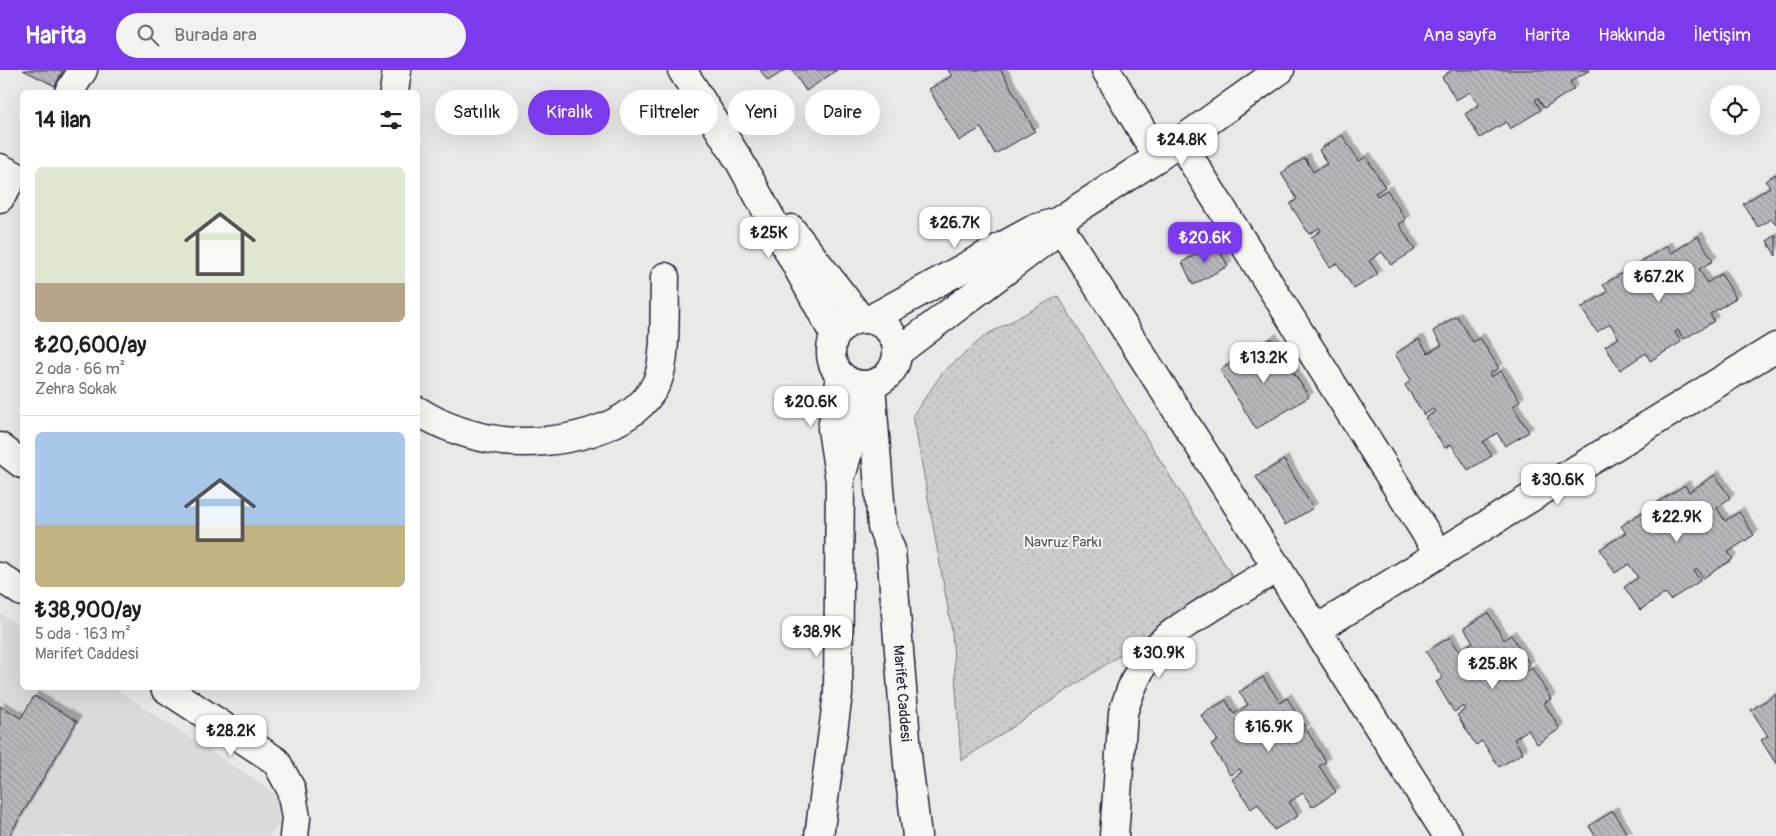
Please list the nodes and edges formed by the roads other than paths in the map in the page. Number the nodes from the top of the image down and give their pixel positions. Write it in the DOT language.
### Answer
graph roads {
  1 [pos="84,70"];
  2 [pos="397,70"];
  3 [pos="682,70"];
  4 [pos="1106,70"];
  5 [pos="1280,70"];
  6 [pos="70,90"];
  7 [pos="394,90"];
  8 [pos="1180,142"];
  9 [pos="1158,157"];
  10 [pos="740,162"];
  11 [pos="12,168"];
  12 [pos="0,198"];
  13 [pos="1057,222"];
  14 [pos="665,277"];
  15 [pos="866,318"];
  16 [pos="835,336"];
  17 [pos="1776,347"];
  18 [pos="872,374"];
  19 [pos="420,412"];
  20 [pos="0,447"];
  21 [pos="20,462"];
  22 [pos="1439,554"];
  23 [pos="1278,567"];
  24 [pos="0,578"];
  25 [pos="20,591"];
  26 [pos="1317,629"];
  27 [pos="168,690"];
  28 [pos="294,836"];
  29 [pos="819,836"];
  30 [pos="917,836"];
  31 [pos="1114,836"];
  32 [pos="1448,836"];
  1 -- 6 [label="street"];
  2 -- 7 [label="street"];
  3 -- 10 [label="street"];
  4 -- 9 [label="street"];
  5 -- 8 [label="street"];
  8 -- 9 [label="street"];
  8 -- 22 [label="street"];
  9 -- 13 [label="street"];
  10 -- 15 [label="street"];
  10 -- 16 [label="street"];
  11 -- 12 [label="street"];
  13 -- 15 [label="street"];
  13 -- 18 [label="street"];
  13 -- 23 [label="street"];
  14 -- 19 [label="street"];
  15 -- 16 [label="street"];
  15 -- 18 [label="street"];
  16 -- 18 [label="street"];
  17 -- 22 [label="street"];
  18 -- 29 [label="street"];
  18 -- 30 [label="street, Marifet Caddesi"];
  20 -- 21 [label="street"];
  22 -- 26 [label="street"];
  23 -- 26 [label="street"];
  23 -- 31 [label="street"];
  24 -- 25 [label="street"];
  26 -- 32 [label="street"];
  27 -- 28 [label="street"];
}
